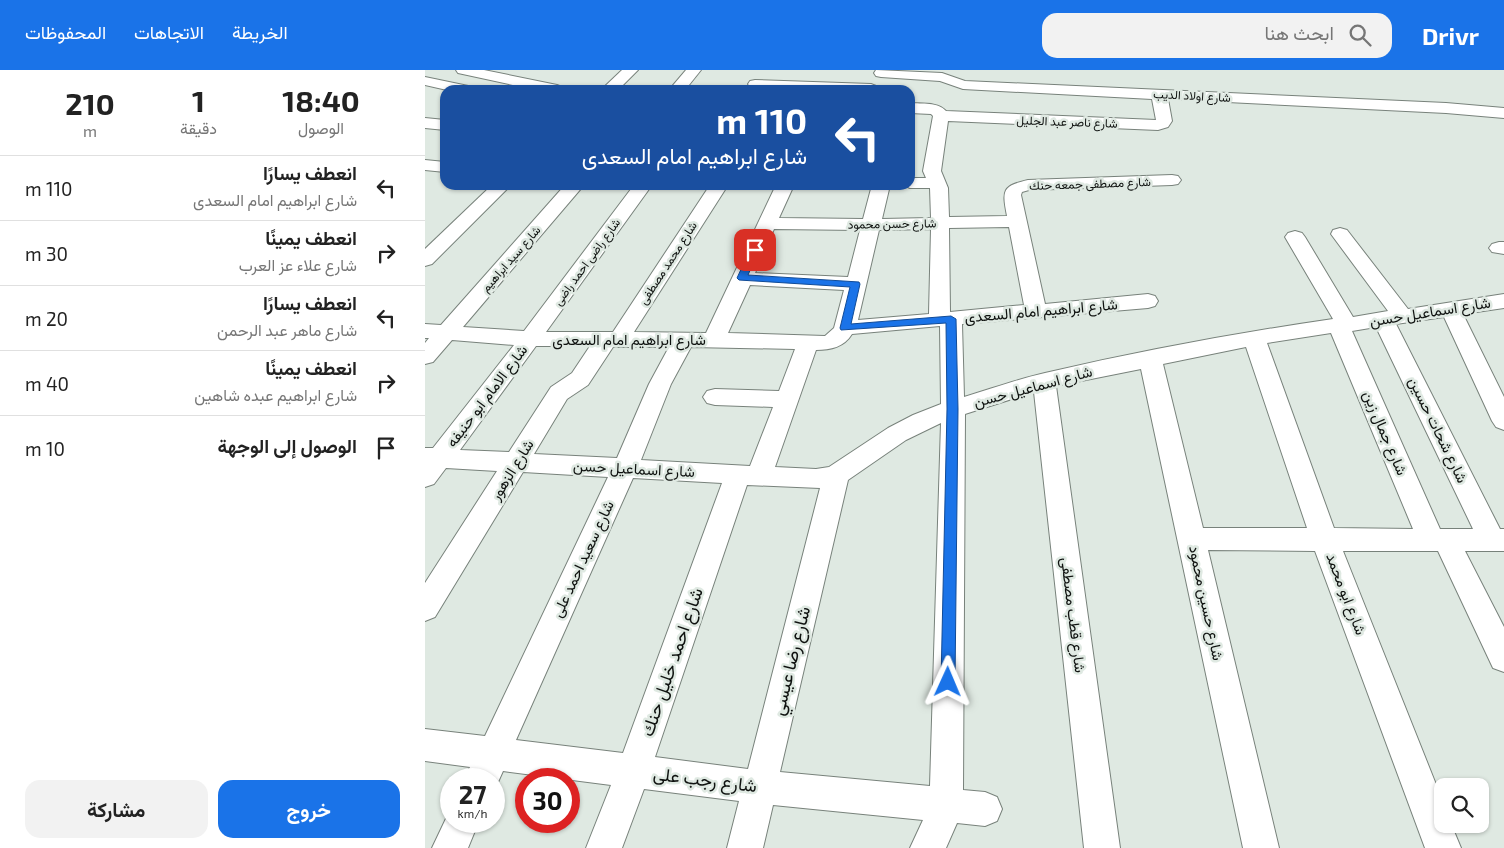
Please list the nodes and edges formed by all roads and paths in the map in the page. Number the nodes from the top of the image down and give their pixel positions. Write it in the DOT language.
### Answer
graph roads {
  1 [pos="463,70"];
  2 [pos="631,70"];
  3 [pos="694,70"];
  4 [pos="882,72"];
  5 [pos="425,81"];
  6 [pos="755,83"];
  7 [pos="444,85"];
  8 [pos="534,85"];
  9 [pos="614,85"];
  10 [pos="681,85"];
  11 [pos="788,85"];
  12 [pos="874,85"];
  13 [pos="1159,94"];
  14 [pos="915,108"];
  15 [pos="1504,113"];
  16 [pos="941,116"];
  17 [pos="425,123"];
  18 [pos="440,124"];
  19 [pos="1172,180"];
  20 [pos="915,183"];
  21 [pos="937,183"];
  22 [pos="497,190"];
  23 [pos="570,190"];
  24 [pos="639,190"];
  25 [pos="716,190"];
  26 [pos="783,190"];
  27 [pos="880,190"];
  28 [pos="1017,221"];
  29 [pos="767,223"];
  30 [pos="940,223"];
  31 [pos="871,225"];
  32 [pos="1340,234"];
  33 [pos="1295,237"];
  34 [pos="425,260"];
  35 [pos="742,278"];
  36 [pos="855,284"];
  37 [pos="1148,301"];
  38 [pos="1504,301"];
  39 [pos="1451,310"];
  40 [pos="1036,312"];
  41 [pos="1393,318"];
  42 [pos="945,320"];
  43 [pos="1343,325"];
  44 [pos="435,332"];
  45 [pos="839,334"];
  46 [pos="1254,338"];
  47 [pos="530,339"];
  48 [pos="684,340"];
  49 [pos="714,340"];
  50 [pos="612,341"];
  51 [pos="808,343"];
  52 [pos="425,357"];
  53 [pos="1150,358"];
  54 [pos="1044,381"];
  55 [pos="715,397"];
  56 [pos="787,400"];
  57 [pos="953,409"];
  58 [pos="1504,421"];
  59 [pos="432,458"];
  60 [pos="517,462"];
  61 [pos="625,468"];
  62 [pos="748,475"];
  63 [pos="836,475"];
  64 [pos="425,477"];
  65 [pos="1192,539"];
  66 [pos="1325,540"];
  67 [pos="1439,540"];
  68 [pos="1498,540"];
  69 [pos="425,608"];
  70 [pos="1504,658"];
  71 [pos="425,745"];
  72 [pos="488,766"];
  73 [pos="634,770"];
  74 [pos="760,787"];
  75 [pos="945,806"];
  76 [pos="985,809"];
  77 [pos="457,833"];
  78 [pos="450,848"];
  79 [pos="604,848"];
  80 [pos="745,848"];
  81 [pos="927,848"];
  82 [pos="1102,848"];
  83 [pos="1261,848"];
  84 [pos="1443,848"];
  1 -- 8 [label="street"];
  2 -- 9 [label="street"];
  3 -- 10 [label="street"];
  4 -- 12 [label="street"];
  4 -- 13 [label="street, شارع اولاد الديب"];
  5 -- 7 [label="street"];
  6 -- 11 [label="street"];
  13 -- 15 [label="street, شارع اولاد الديب"];
  13 -- 16 [label="street, شارع ناصر عبد الجليل"];
  14 -- 16 [label="street"];
  16 -- 21 [label="street"];
  17 -- 18 [label="street"];
  19 -- 28 [label="street, شارع مصطفى جمعه حنك"];
  20 -- 21 [label="street"];
  21 -- 30 [label="street"];
  22 -- 34 [label="street"];
  23 -- 44 [label="street, شارع سيد ابراهيم"];
  24 -- 47 [label="street, شارع راضى احمد راضى"];
  25 -- 50 [label="street, شارع محمد مصطفى"];
  26 -- 29 [label="street"];
  27 -- 31 [label="street"];
  28 -- 30 [label="street, شارع حسن محمود"];
  28 -- 40 [label="street"];
  29 -- 31 [label="street, شارع حسن محمود"];
  29 -- 35 [label="street"];
  30 -- 31 [label="street, شارع حسن محمود"];
  30 -- 42 [label="street"];
  31 -- 36 [label="street"];
  32 -- 41 [label="street, شارع شحات حسين"];
  33 -- 43 [label="street, شارع جمال زين"];
  35 -- 36 [label="street"];
  35 -- 49 [label="street"];
  36 -- 45 [label="street"];
  37 -- 40 [label="street, شارع ابراهيم امام السعدى"];
  38 -- 39 [label="street, شارع اسماعيل حسن"];
  39 -- 41 [label="street, شارع اسماعيل حسن"];
  39 -- 58 [label="street"];
  40 -- 42 [label="street, شارع ابراهيم امام السعدى"];
  41 -- 43 [label="street, شارع اسماعيل حسن"];
  41 -- 68 [label="street, شارع شحات حسين"];
  42 -- 45 [label="street, شارع ابراهيم امام السعدى"];
  42 -- 57 [label="street"];
  43 -- 46 [label="street, شارع اسماعيل حسن"];
  43 -- 67 [label="street, شارع جمال زين"];
  44 -- 47 [label="street, شارع ابراهيم امام السعدى"];
  44 -- 52 [label="street"];
  45 -- 51 [label="street, شارع ابراهيم امام السعدى"];
  46 -- 53 [label="street, شارع اسماعيل حسن"];
  46 -- 66 [label="street, شارع ابو محمد"];
  47 -- 50 [label="street, شارع ابراهيم امام السعدى"];
  47 -- 59 [label="street, شارع الامام ابو حنيفه"];
  48 -- 49 [label="street, شارع ابراهيم امام السعدى"];
  48 -- 50 [label="street, شارع ابراهيم امام السعدى"];
  48 -- 61 [label="street, شارع سعيد احمد على"];
  49 -- 51 [label="street, شارع ابراهيم امام السعدى"];
  50 -- 60 [label="street, شارع الزهور"];
  51 -- 56 [label="street, شارع احمد خليل حنك"];
  53 -- 54 [label="street, شارع اسماعيل حسن"];
  53 -- 65 [label="street, شارع حسين محمود"];
  54 -- 57 [label="street, شارع اسماعيل حسن"];
  54 -- 82 [label="street, شارع قطب مصطفى"];
  55 -- 56 [label="street"];
  56 -- 62 [label="street, شارع احمد خليل حنك"];
  57 -- 63 [label="street, شارع اسماعيل حسن"];
  57 -- 75 [label="street"];
  59 -- 60 [label="street, شارع اسماعيل حسن"];
  59 -- 64 [label="street, شارع الامام ابو حنيفه"];
  60 -- 61 [label="street, شارع اسماعيل حسن"];
  60 -- 69 [label="street, شارع الزهور"];
  61 -- 62 [label="street, شارع اسماعيل حسن"];
  61 -- 72 [label="street, شارع سعيد احمد على"];
  62 -- 63 [label="street, شارع اسماعيل حسن"];
  62 -- 73 [label="street, شارع احمد خليل حنك"];
  63 -- 74 [label="street, شارع رضا عيسي"];
  65 -- 66 [label="street"];
  65 -- 83 [label="street, شارع حسين محمود"];
  66 -- 67 [label="street"];
  66 -- 84 [label="street, شارع ابو محمد"];
  67 -- 68 [label="street"];
  67 -- 70 [label="street, شارع جمال زين"];
  71 -- 72 [label="street, شارع رجب على"];
  72 -- 73 [label="street, شارع رجب على"];
  73 -- 74 [label="street, شارع رجب على"];
  73 -- 79 [label="street, شارع احمد خليل حنك"];
  74 -- 75 [label="street, شارع رجب على"];
  74 -- 80 [label="street, شارع رضا عيسي"];
  75 -- 76 [label="street, شارع رجب على"];
  75 -- 81 [label="street"];
  77 -- 78 [label="street"];
}
